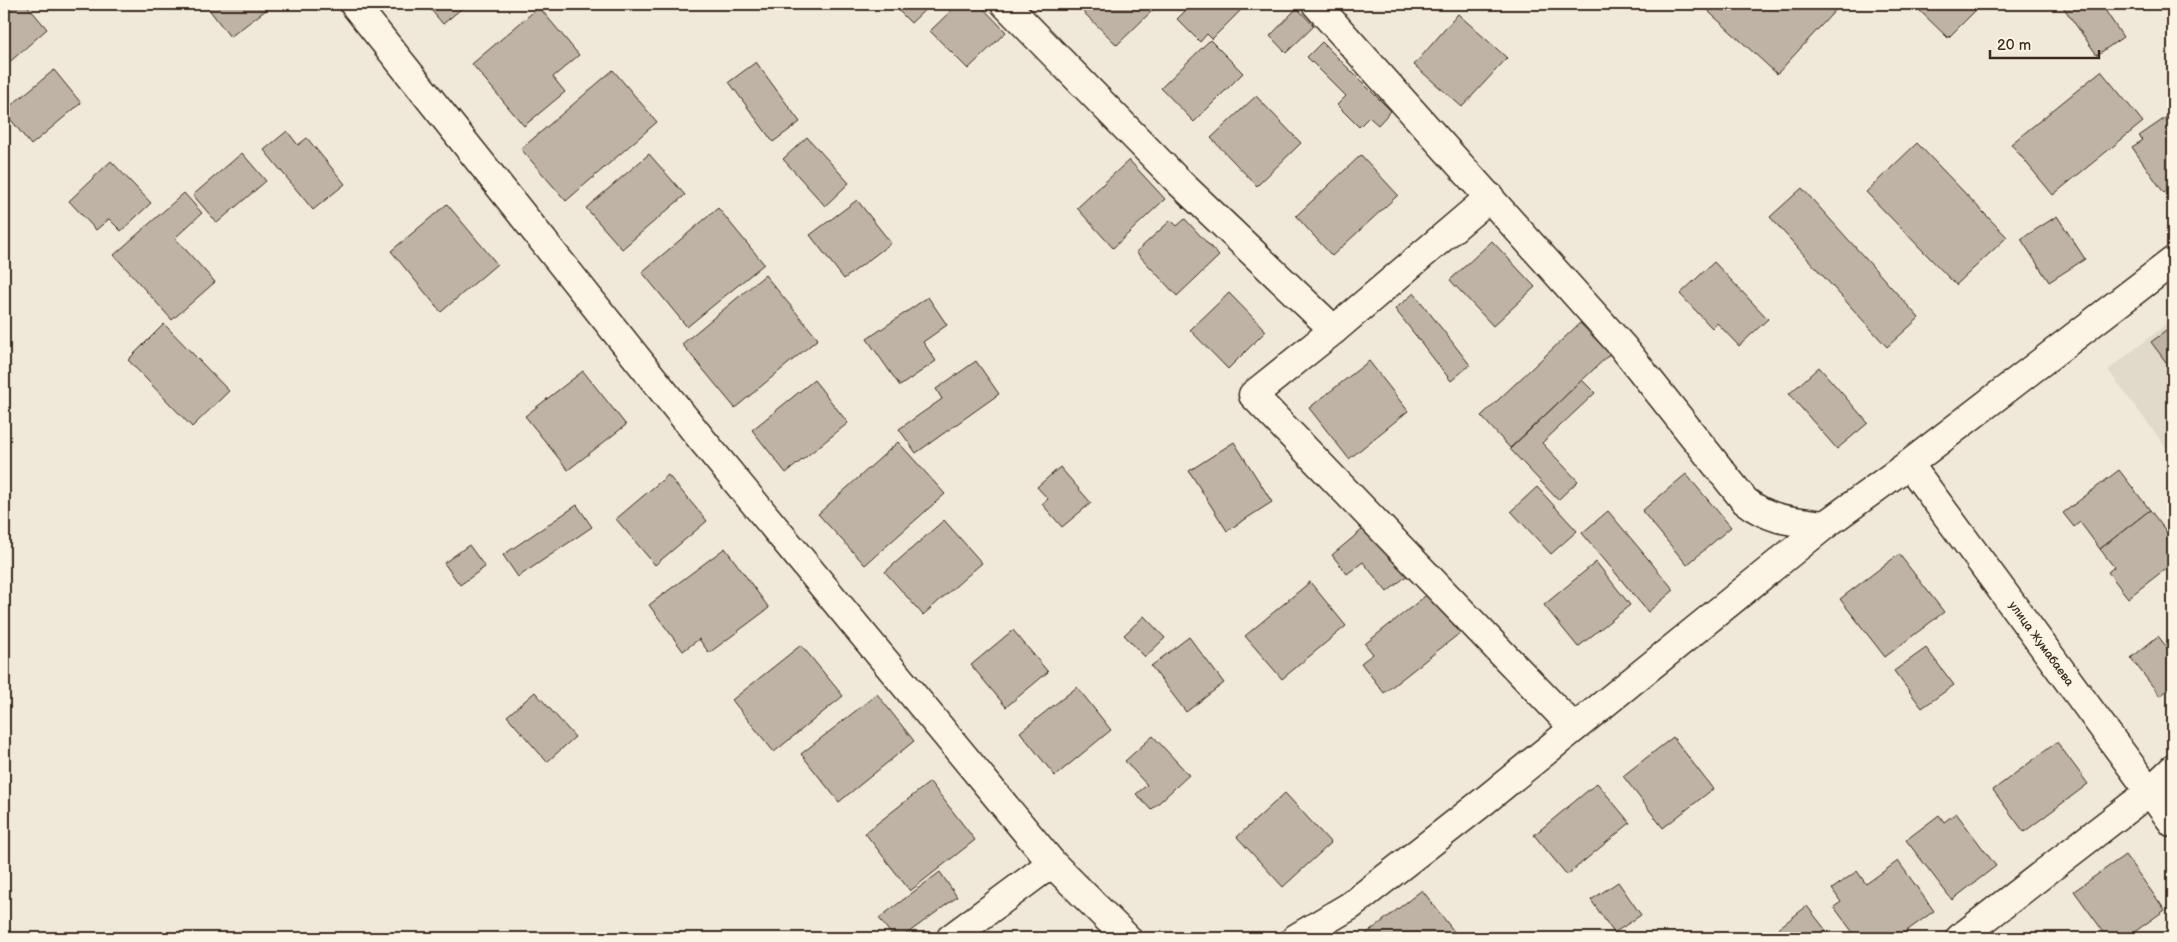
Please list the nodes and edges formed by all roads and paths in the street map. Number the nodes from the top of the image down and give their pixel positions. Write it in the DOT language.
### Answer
graph roads {
  1 [pos="354,4"];
  2 [pos="1004,4"];
  3 [pos="1316,4"];
  4 [pos="1490,197"];
  5 [pos="2173,262"];
  6 [pos="1334,330"];
  7 [pos="1909,464"];
  8 [pos="1825,525"];
  9 [pos="1574,728"];
  10 [pos="2173,768"];
  11 [pos="2149,792"];
  12 [pos="2173,823"];
  13 [pos="1052,863"];
  14 [pos="951,938"];
  15 [pos="1127,938"];
  16 [pos="1296,938"];
  17 [pos="1960,938"];
  1 -- 13 [label="street"];
  2 -- 6 [label="street"];
  3 -- 4 [label="street"];
  4 -- 6 [label="street"];
  4 -- 8 [label="street"];
  5 -- 7 [label="street"];
  6 -- 9 [label="street"];
  7 -- 8 [label="street"];
  7 -- 11 [label="street, улица Жумабаева"];
  8 -- 9 [label="street"];
  9 -- 16 [label="street"];
  10 -- 11 [label="street"];
  11 -- 12 [label="street, улица Жумабаева"];
  11 -- 17 [label="street"];
  13 -- 14 [label="street"];
  13 -- 15 [label="street"];
}
